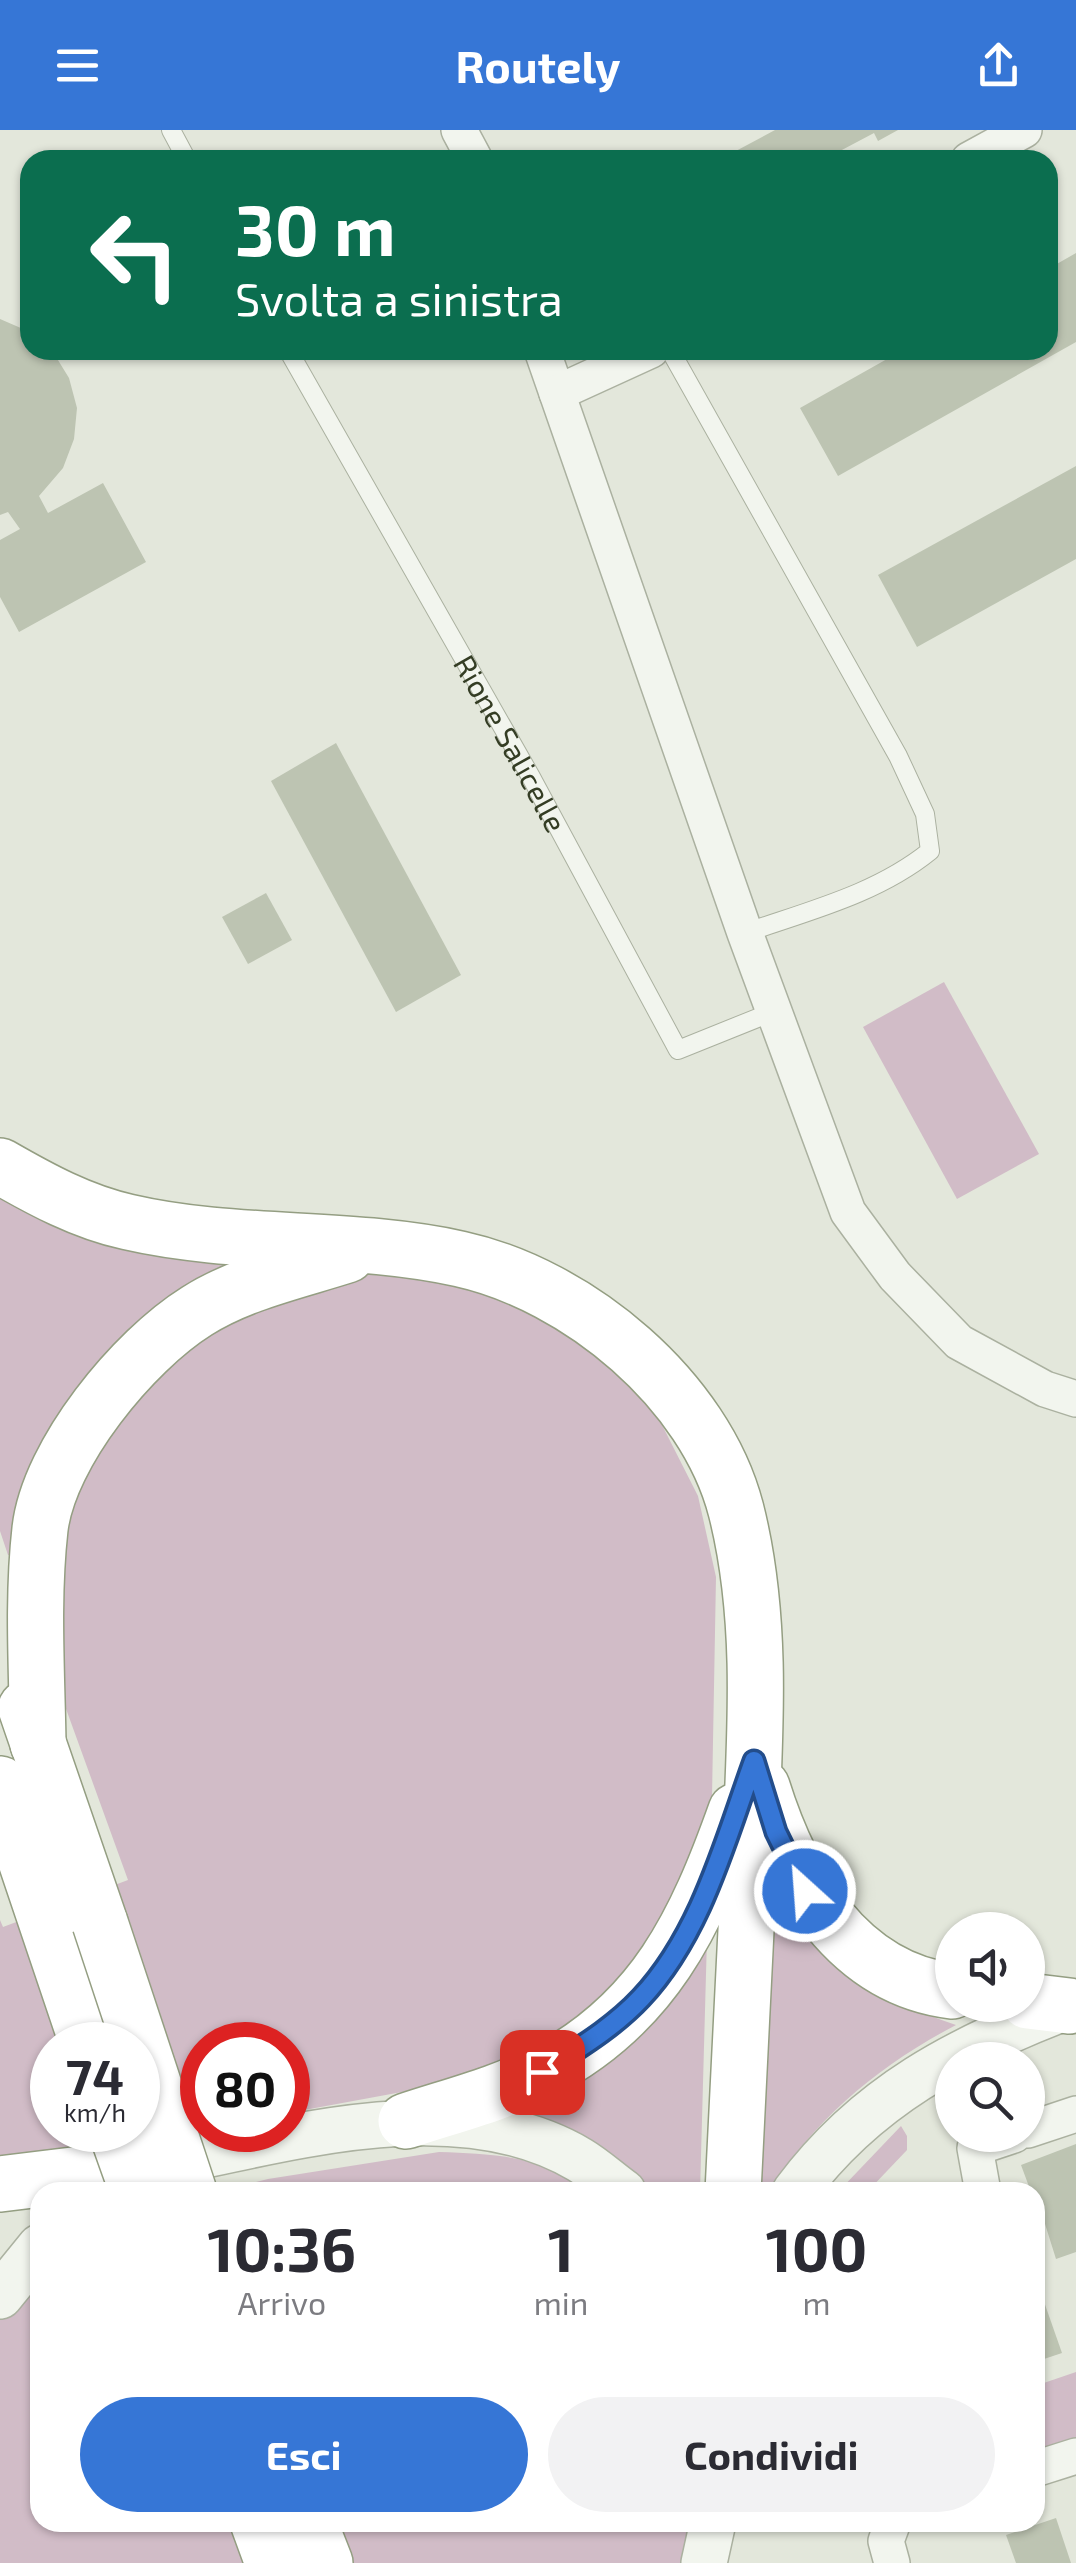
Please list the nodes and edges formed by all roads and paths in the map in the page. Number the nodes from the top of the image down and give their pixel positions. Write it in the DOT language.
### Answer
graph roads {
  1 [pos="1024,130"];
  2 [pos="987,150"];
  3 [pos="294,360"];
  4 [pos="545,360"];
  5 [pos="630,360"];
  6 [pos="676,360"];
  7 [pos="557,393"];
  8 [pos="745,933"];
  9 [pos="775,1012"];
  10 [pos="0,1166"];
  11 [pos="369,1248"];
  12 [pos="1076,1399"];
  13 [pos="0,1630"];
  14 [pos="38,1744"];
  15 [pos="754,1761"];
  16 [pos="0,1784"];
  17 [pos="76,1932"];
  18 [pos="935,1989"];
  19 [pos="1058,2004"];
  20 [pos="86,2022"];
  21 [pos="1076,2114"];
  22 [pos="406,2121"];
  23 [pos="1045,2124"];
  24 [pos="130,2152"];
  25 [pos="976,2152"];
  26 [pos="150,2182"];
  27 [pos="151,2182"];
  28 [pos="161,2182"];
  29 [pos="610,2182"];
  30 [pos="734,2182"];
  31 [pos="803,2182"];
  32 [pos="981,2182"];
  33 [pos="0,2184"];
  34 [pos="30,2184"];
  35 [pos="30,2258"];
  36 [pos="0,2296"];
  37 [pos="1076,2456"];
  38 [pos="1045,2466"];
  39 [pos="262,2532"];
  40 [pos="314,2532"];
  41 [pos="711,2532"];
  42 [pos="722,2532"];
  43 [pos="890,2532"];
  44 [pos="274,2563"];
  45 [pos="325,2563"];
  46 [pos="704,2563"];
  47 [pos="722,2563"];
  48 [pos="892,2563"];
  1 -- 2 [label="street"];
  3 -- 9 [label="lane, Rione Salicelle"];
  4 -- 7 [label="street"];
  5 -- 7 [label="street"];
  6 -- 8 [label="lane"];
  7 -- 8 [label="street"];
  8 -- 9 [label="street"];
  9 -- 12 [label="street"];
  10 -- 11 [label="highway"];
  11 -- 14 [label="highway"];
  11 -- 15 [label="highway"];
  13 -- 14 [label="highway"];
  14 -- 17 [label="highway"];
  15 -- 18 [label="highway"];
  15 -- 22 [label="highway"];
  15 -- 30 [label="highway"];
  16 -- 17 [label="highway"];
  17 -- 20 [label="highway"];
  17 -- 27 [label="highway, bridge"];
  19 -- 31 [label="street"];
  21 -- 23 [label="street"];
  22 -- 28 [label="street"];
  22 -- 29 [label="street"];
  24 -- 26 [label="highway, bridge"];
  25 -- 32 [label="street"];
  33 -- 34 [label="highway"];
  35 -- 36 [label="street"];
  37 -- 38 [label="street"];
  39 -- 44 [label="highway"];
  40 -- 45 [label="highway"];
  41 -- 46 [label="street"];
  42 -- 47 [label="street"];
  43 -- 48 [label="street"];
}
